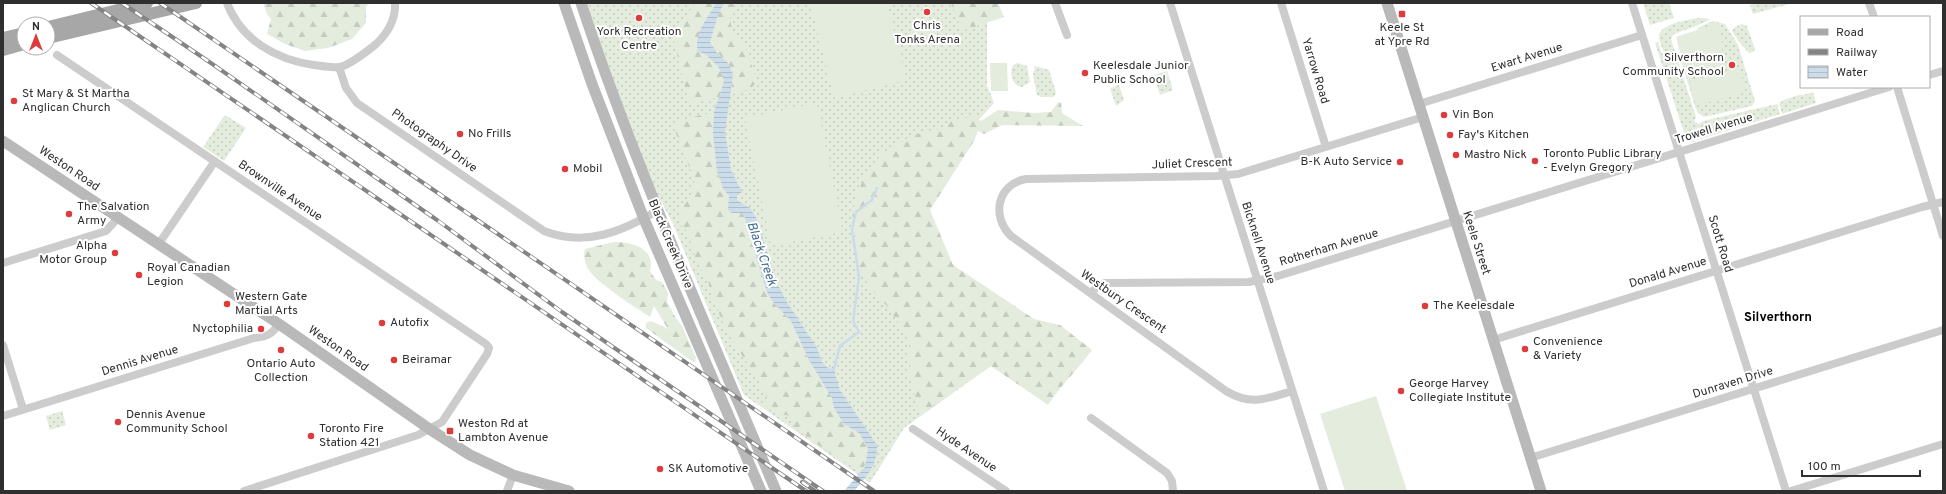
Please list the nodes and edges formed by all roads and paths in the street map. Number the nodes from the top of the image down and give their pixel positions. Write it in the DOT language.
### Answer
graph roads {
  1 [pos="146,3"];
  2 [pos="196,3"];
  3 [pos="396,3"];
  4 [pos="564,3"];
  5 [pos="580,3"];
  6 [pos="1055,3"];
  7 [pos="1170,3"];
  8 [pos="1281,3"];
  9 [pos="1387,3"];
  10 [pos="1632,3"];
  11 [pos="1869,3"];
  12 [pos="228,5"];
  13 [pos="1874,16"];
  14 [pos="56,25"];
  15 [pos="1066,34"];
  16 [pos="16,35"];
  17 [pos="1642,35"];
  18 [pos="56,36"];
  19 [pos="3,38"];
  20 [pos="16,46"];
  21 [pos="3,50"];
  22 [pos="57,55"];
  23 [pos="340,67"];
  24 [pos="1943,71"];
  25 [pos="1930,75"];
  26 [pos="1885,88"];
  27 [pos="1897,88"];
  28 [pos="1419,104"];
  29 [pos="1423,117"];
  30 [pos="3,140"];
  31 [pos="1326,147"];
  32 [pos="1680,152"];
  33 [pos="215,161"];
  34 [pos="1224,176"];
  35 [pos="1026,179"];
  36 [pos="1943,202"];
  37 [pos="1933,204"];
  38 [pos="658,210"];
  39 [pos="118,218"];
  40 [pos="644,219"];
  41 [pos="1455,221"];
  42 [pos="1943,236"];
  43 [pos="158,245"];
  44 [pos="3,263"];
  45 [pos="1716,271"];
  46 [pos="1257,281"];
  47 [pos="1090,293"];
  48 [pos="279,324"];
  49 [pos="1943,330"];
  50 [pos="1493,340"];
  51 [pos="3,344"];
  52 [pos="1754,390"];
  53 [pos="1292,391"];
  54 [pos="23,409"];
  55 [pos="3,416"];
  56 [pos="1091,418"];
  57 [pos="913,429"];
  58 [pos="430,430"];
  59 [pos="1943,444"];
  60 [pos="1530,458"];
  61 [pos="513,475"];
  62 [pos="244,491"];
  63 [pos="507,491"];
  64 [pos="569,491"];
  65 [pos="762,491"];
  66 [pos="776,491"];
  67 [pos="1006,491"];
  68 [pos="1173,491"];
  69 [pos="1324,491"];
  70 [pos="1541,491"];
  71 [pos="1786,491"];
  72 [pos="1791,491"];
  1 -- 14 [label="main road"];
  2 -- 18 [label="main road"];
  3 -- 23 [label="street"];
  4 -- 40 [label="main road, Black Creek Drive"];
  5 -- 38 [label="main road, Black Creek Drive"];
  6 -- 15 [label="street"];
  7 -- 34 [label="street, Bicknell Avenue"];
  8 -- 31 [label="street, Yarrow Road"];
  9 -- 28 [label="main road, Keele Street"];
  10 -- 17 [label="street, Scott Road"];
  11 -- 13 [label="street"];
  12 -- 23 [label="street"];
  16 -- 19 [label="main road"];
  17 -- 28 [label="street, Ewart Avenue"];
  17 -- 32 [label="street, Scott Road"];
  20 -- 21 [label="main road"];
  22 -- 33 [label="street, Brownville Avenue"];
  23 -- 40 [label="street, Photography Drive"];
  24 -- 25 [label="street"];
  26 -- 32 [label="street, Trowell Avenue"];
  27 -- 37 [label="street"];
  28 -- 29 [label="main road, Keele Street"];
  29 -- 31 [label="street, Juliet Crescent"];
  29 -- 41 [label="main road, Keele Street"];
  30 -- 39 [label="main road, Weston Road"];
  31 -- 34 [label="street, Juliet Crescent"];
  32 -- 41 [label="street, Trowell Avenue"];
  32 -- 45 [label="street, Scott Road"];
  33 -- 43 [label="street"];
  33 -- 58 [label="street, Brownville Avenue"];
  34 -- 35 [label="street, Juliet Crescent"];
  34 -- 46 [label="street, Bicknell Avenue"];
  35 -- 47 [label="street, Westbury Crescent"];
  36 -- 37 [label="street, Donald Avenue"];
  37 -- 42 [label="street"];
  37 -- 45 [label="street, Donald Avenue"];
  38 -- 40 [label="street, Photography Drive"];
  38 -- 66 [label="main road, Black Creek Drive"];
  39 -- 43 [label="main road, Weston Road"];
  39 -- 44 [label="street"];
  40 -- 65 [label="main road, Black Creek Drive"];
  41 -- 46 [label="street, Rotherham Avenue"];
  41 -- 50 [label="main road, Keele Street"];
  43 -- 48 [label="main road, Weston Road"];
  45 -- 50 [label="street, Donald Avenue"];
  45 -- 52 [label="street, Scott Road"];
  46 -- 47 [label="street, Rotherham Avenue"];
  46 -- 53 [label="street, Bicknell Avenue"];
  47 -- 53 [label="street, Westbury Crescent"];
  48 -- 54 [label="street, Dennis Avenue"];
  48 -- 58 [label="main road, Weston Road"];
  49 -- 52 [label="street, Dunraven Drive"];
  50 -- 60 [label="main road, Keele Street"];
  51 -- 54 [label="street"];
  52 -- 60 [label="street, Dunraven Drive"];
  52 -- 71 [label="street, Scott Road"];
  53 -- 69 [label="street, Bicknell Avenue"];
  54 -- 55 [label="street, Dennis Avenue"];
  56 -- 68 [label="street"];
  57 -- 67 [label="street, Hyde Avenue"];
  58 -- 61 [label="main road, Weston Road"];
  58 -- 62 [label="street"];
  59 -- 72 [label="street"];
  60 -- 70 [label="main road, Keele Street"];
  61 -- 63 [label="street"];
  61 -- 64 [label="main road, Weston Road"];
}
